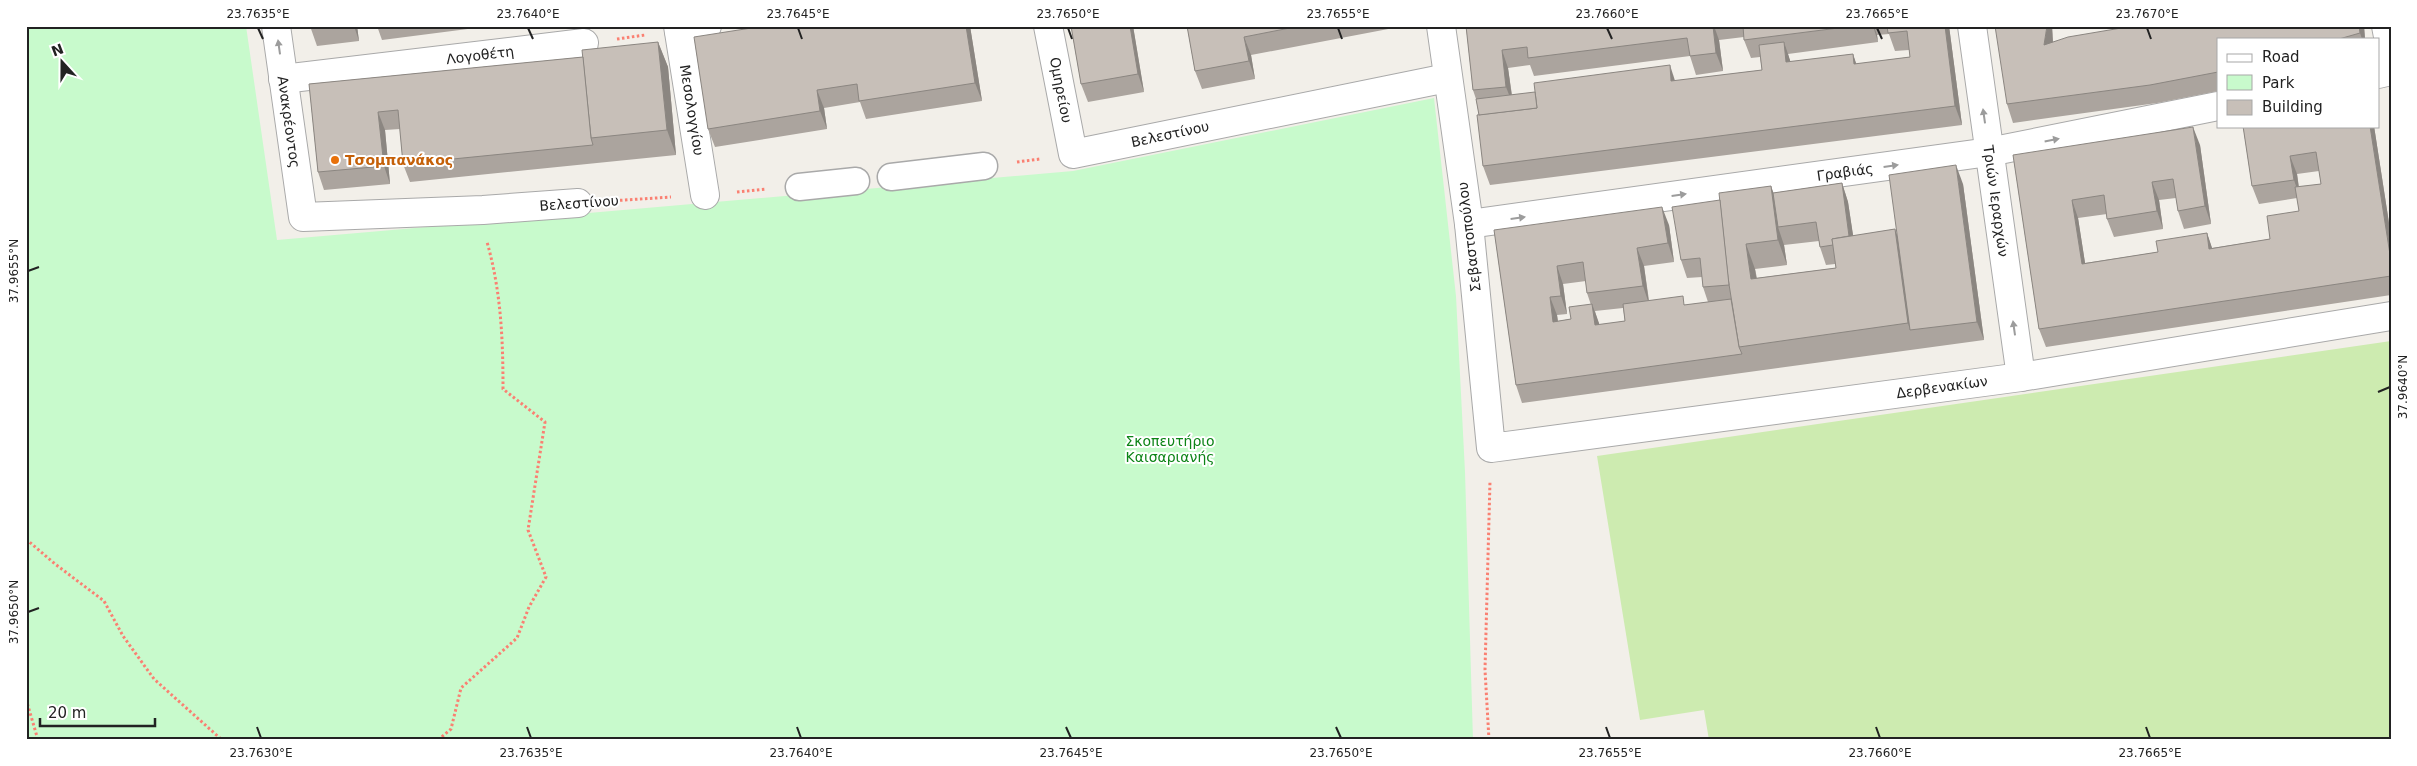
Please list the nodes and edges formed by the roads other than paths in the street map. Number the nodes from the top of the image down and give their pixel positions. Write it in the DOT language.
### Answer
graph roads {
  1 [pos="276,26"];
  2 [pos="707,26"];
  3 [pos="1048,26"];
  4 [pos="1441,26"];
  5 [pos="1972,26"];
  6 [pos="2386,26"];
  7 [pos="679,29"];
  8 [pos="584,43"];
  9 [pos="2391,52"];
  10 [pos="1447,78"];
  11 [pos="283,79"];
  12 [pos="2217,106"];
  13 [pos="1989,152"];
  14 [pos="1073,154"];
  15 [pos="984,166"];
  16 [pos="892,177"];
  17 [pos="856,180"];
  18 [pos="799,186"];
  19 [pos="705,195"];
  20 [pos="578,203"];
  21 [pos="302,217"];
  22 [pos="1469,224"];
  23 [pos="2391,316"];
  24 [pos="2021,377"];
  25 [pos="1491,448"];
  11 -- 1 [label="street, Ανακρέοντος, one-way"];
  2 -- 7 [label="street"];
  3 -- 14 [label="street, Ομηρείου"];
  4 -- 10 [label="street, Σεβαστοπούλου"];
  13 -- 5 [label="street, Τριών Ιεραρχών, one-way"];
  6 -- 9 [label="street"];
  7 -- 19 [label="street, Μεσολογγίου"];
  8 -- 11 [label="street, Λογοθέτη"];
  10 -- 14 [label="street, Βελεστίνου"];
  10 -- 22 [label="street, Σεβαστοπούλου"];
  11 -- 21 [label="street, Ανακρέοντος"];
  13 -- 12 [label="street, Γραβιάς, one-way"];
  22 -- 13 [label="street, Γραβιάς, one-way"];
  24 -- 13 [label="street, Τριών Ιεραρχών, one-way"];
  15 -- 16 [label="street"];
  17 -- 18 [label="street"];
  20 -- 21 [label="street, Βελεστίνου"];
  22 -- 25 [label="street, Σεβαστοπούλου"];
  23 -- 24 [label="street, Δερβενακίων"];
  24 -- 25 [label="street, Δερβενακίων"];
}
